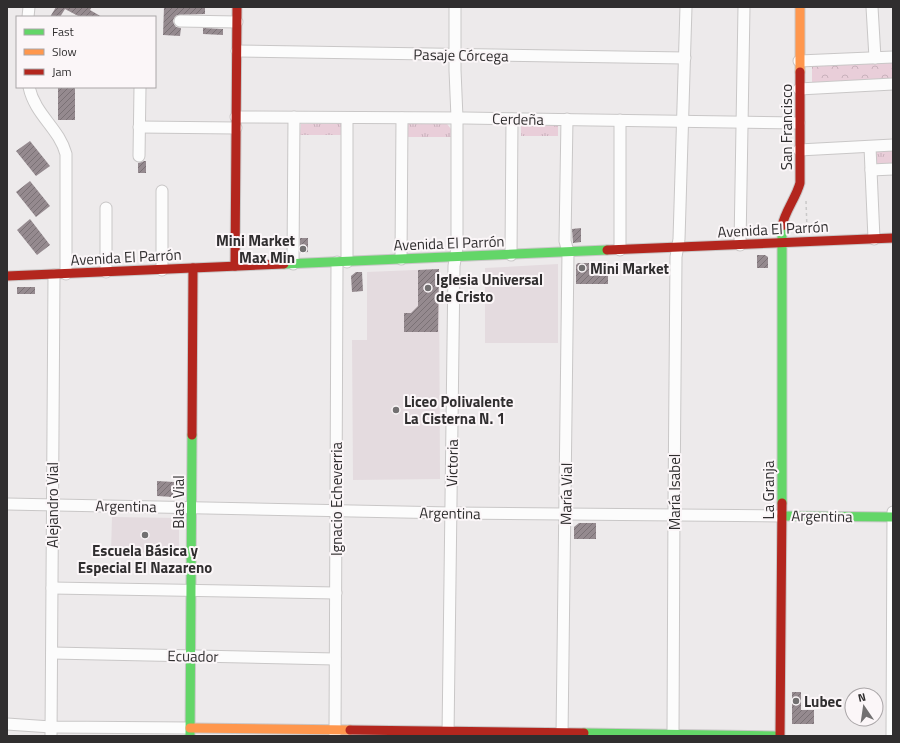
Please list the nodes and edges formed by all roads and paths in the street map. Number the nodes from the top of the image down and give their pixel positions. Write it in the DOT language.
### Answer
graph roads {
  1 [pos="237,7"];
  2 [pos="455,7"];
  3 [pos="686,7"];
  4 [pos="744,7"];
  5 [pos="800,7"];
  6 [pos="872,7"];
  7 [pos="180,21"];
  8 [pos="237,22"];
  9 [pos="237,51"];
  10 [pos="455,55"];
  11 [pos="893,57"];
  12 [pos="685,58"];
  13 [pos="875,58"];
  14 [pos="799,61"];
  15 [pos="893,84"];
  16 [pos="29,88"];
  17 [pos="140,88"];
  18 [pos="799,89"];
  19 [pos="294,118"];
  20 [pos="347,118"];
  21 [pos="402,118"];
  22 [pos="457,118"];
  23 [pos="512,119"];
  24 [pos="566,119"];
  25 [pos="620,120"];
  26 [pos="683,120"];
  27 [pos="236,122"];
  28 [pos="742,122"];
  29 [pos="799,123"];
  30 [pos="140,127"];
  31 [pos="893,146"];
  32 [pos="870,147"];
  33 [pos="799,150"];
  34 [pos="139,156"];
  35 [pos="893,169"];
  36 [pos="871,170"];
  37 [pos="162,191"];
  38 [pos="106,208"];
  39 [pos="893,238"];
  40 [pos="874,239"];
  41 [pos="783,243"];
  42 [pos="740,245"];
  43 [pos="678,248"];
  44 [pos="620,250"];
  45 [pos="568,252"];
  46 [pos="511,255"];
  47 [pos="456,257"];
  48 [pos="402,259"];
  49 [pos="342,262"];
  50 [pos="293,264"];
  51 [pos="235,266"];
  52 [pos="193,268"];
  53 [pos="162,270"];
  54 [pos="106,272"];
  55 [pos="66,274"];
  56 [pos="54,275"];
  57 [pos="7,276"];
  58 [pos="7,504"];
  59 [pos="52,505"];
  60 [pos="192,508"];
  61 [pos="336,511"];
  62 [pos="893,512"];
  63 [pos="451,513"];
  64 [pos="566,514"];
  65 [pos="674,515"];
  66 [pos="782,516"];
  67 [pos="893,517"];
  68 [pos="52,588"];
  69 [pos="191,590"];
  70 [pos="336,592"];
  71 [pos="52,653"];
  72 [pos="191,656"];
  73 [pos="336,659"];
  74 [pos="7,724"];
  75 [pos="51,732"];
  76 [pos="190,732"];
  77 [pos="335,733"];
  78 [pos="448,734"];
  79 [pos="562,735"];
  80 [pos="673,735"];
  81 [pos="775,736"];
  82 [pos="780,736"];
  83 [pos="892,736"];
  1 -- 8 [label="main road"];
  2 -- 10 [label="street, Victoria"];
  3 -- 12 [label="street, María Isabel"];
  4 -- 28 [label="street"];
  5 -- 14 [label="main road, San Francisco"];
  6 -- 13 [label="street"];
  7 -- 8 [label="street"];
  8 -- 9 [label="main road"];
  9 -- 10 [label="street, Pasaje Córcega"];
  9 -- 27 [label="main road"];
  10 -- 12 [label="street, Pasaje Córcega"];
  10 -- 22 [label="street, Victoria"];
  11 -- 13 [label="street"];
  12 -- 26 [label="street, María Isabel"];
  13 -- 14 [label="street"];
  14 -- 18 [label="main road, San Francisco"];
  15 -- 18 [label="street"];
  16 -- 55 [label="street"];
  17 -- 30 [label="street"];
  18 -- 29 [label="main road, San Francisco"];
  19 -- 20 [label="street, Cerdeña"];
  19 -- 27 [label="street, Cerdeña"];
  19 -- 50 [label="street"];
  20 -- 21 [label="street, Cerdeña"];
  20 -- 49 [label="street, Ignacio Echeverria"];
  21 -- 22 [label="street, Cerdeña"];
  21 -- 48 [label="street"];
  22 -- 23 [label="street, Cerdeña"];
  22 -- 47 [label="street, Victoria"];
  23 -- 24 [label="street, Cerdeña"];
  23 -- 46 [label="street"];
  24 -- 25 [label="street, Cerdeña"];
  24 -- 45 [label="street, María Vial"];
  25 -- 26 [label="street, Cerdeña"];
  25 -- 44 [label="street"];
  26 -- 28 [label="street, Cerdeña"];
  26 -- 43 [label="street, María Isabel"];
  27 -- 30 [label="street, Cerdeña"];
  27 -- 51 [label="main road"];
  28 -- 29 [label="street, Cerdeña"];
  28 -- 42 [label="street"];
  29 -- 33 [label="main road, San Francisco"];
  30 -- 34 [label="street"];
  31 -- 32 [label="street"];
  32 -- 33 [label="street"];
  32 -- 36 [label="street"];
  33 -- 41 [label="main road, San Francisco"];
  35 -- 36 [label="street"];
  36 -- 40 [label="street"];
  37 -- 53 [label="street"];
  38 -- 54 [label="street"];
  39 -- 40 [label="main road, Avenida El Parrón"];
  40 -- 41 [label="main road, Avenida El Parrón"];
  41 -- 42 [label="main road, Avenida El Parrón"];
  41 -- 66 [label="main road, La Granja"];
  42 -- 43 [label="main road, Avenida El Parrón"];
  43 -- 44 [label="main road, Avenida El Parrón"];
  43 -- 65 [label="street, María Isabel"];
  44 -- 45 [label="main road, Avenida El Parrón"];
  45 -- 46 [label="main road, Avenida El Parrón"];
  45 -- 64 [label="street, María Vial"];
  46 -- 47 [label="main road, Avenida El Parrón"];
  47 -- 48 [label="main road, Avenida El Parrón"];
  47 -- 63 [label="street, Victoria"];
  48 -- 49 [label="main road, Avenida El Parrón"];
  49 -- 50 [label="main road, Avenida El Parrón"];
  49 -- 61 [label="street, Ignacio Echeverria"];
  50 -- 51 [label="main road, Avenida El Parrón"];
  51 -- 52 [label="main road, Avenida El Parrón"];
  52 -- 53 [label="main road, Avenida El Parrón"];
  52 -- 60 [label="main road, Blas Vial"];
  53 -- 54 [label="main road, Avenida El Parrón"];
  54 -- 55 [label="main road, Avenida El Parrón"];
  55 -- 56 [label="main road, Avenida El Parrón"];
  56 -- 57 [label="main road, Avenida El Parrón"];
  56 -- 59 [label="street, Alejandro Vial"];
  58 -- 59 [label="street, Argentina"];
  59 -- 60 [label="street, Argentina"];
  59 -- 68 [label="street, Alejandro Vial"];
  60 -- 61 [label="street, Argentina"];
  60 -- 69 [label="main road, Blas Vial"];
  61 -- 63 [label="street, Argentina"];
  61 -- 70 [label="street, Ignacio Echeverria"];
  62 -- 67 [label="street"];
  63 -- 64 [label="street, Argentina"];
  63 -- 78 [label="street, Victoria"];
  64 -- 65 [label="street, Argentina"];
  64 -- 79 [label="street, María Vial"];
  65 -- 66 [label="street, Argentina"];
  65 -- 80 [label="street, María Isabel"];
  66 -- 67 [label="main road, Argentina"];
  66 -- 82 [label="main road, La Granja"];
  67 -- 83 [label="street"];
  68 -- 69 [label="street"];
  68 -- 71 [label="street, Alejandro Vial"];
  69 -- 70 [label="street"];
  69 -- 72 [label="main road, Blas Vial"];
  70 -- 73 [label="street, Ignacio Echeverria"];
  71 -- 72 [label="street, Ecuador"];
  71 -- 75 [label="street, Alejandro Vial"];
  72 -- 73 [label="street, Ecuador"];
  72 -- 76 [label="main road, Blas Vial"];
  73 -- 77 [label="street, Ignacio Echeverria"];
  74 -- 75 [label="street"];
  75 -- 76 [label="street"];
  76 -- 77 [label="main road"];
  77 -- 78 [label="main road"];
  78 -- 79 [label="main road"];
  79 -- 80 [label="main road"];
  80 -- 81 [label="main road"];
}
